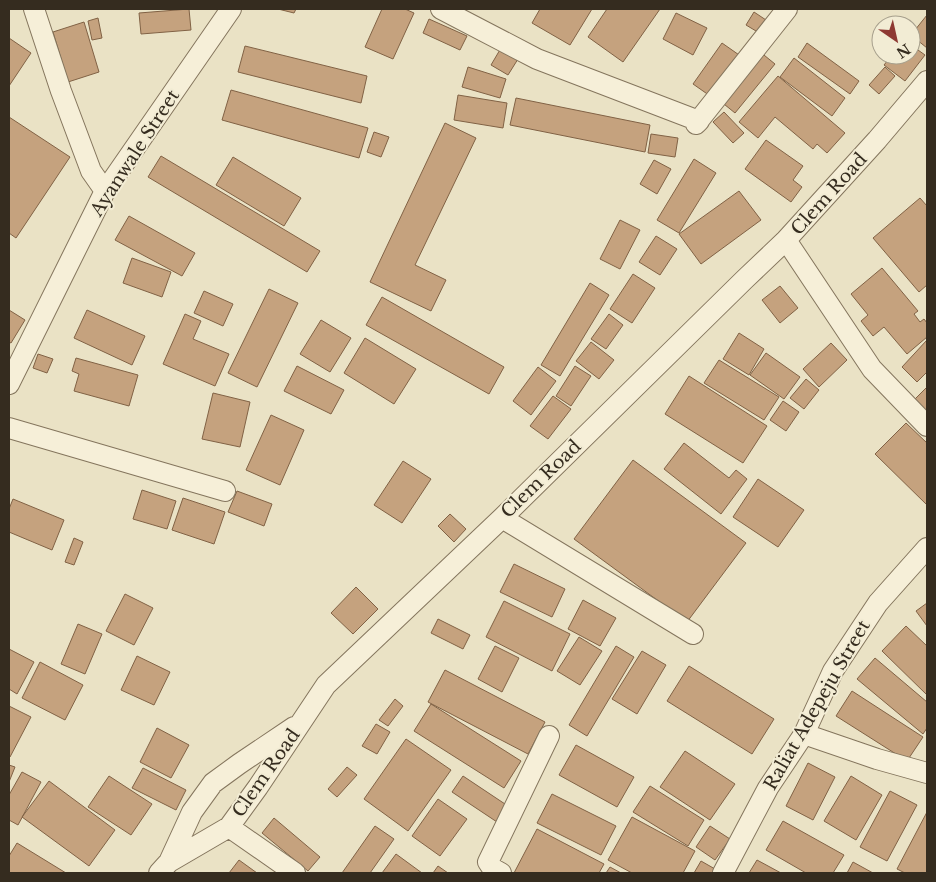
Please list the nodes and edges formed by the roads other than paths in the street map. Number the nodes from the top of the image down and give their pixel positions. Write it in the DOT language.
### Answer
graph roads {
  1 [pos="34,9"];
  2 [pos="231,9"];
  3 [pos="441,9"];
  4 [pos="787,9"];
  5 [pos="927,82"];
  6 [pos="105,191"];
  7 [pos="786,240"];
  8 [pos="9,384"];
  9 [pos="927,426"];
  10 [pos="9,428"];
  11 [pos="225,491"];
  12 [pos="502,518"];
  13 [pos="927,548"];
  14 [pos="693,634"];
  15 [pos="302,721"];
  16 [pos="804,734"];
  17 [pos="549,736"];
  18 [pos="927,773"];
  19 [pos="229,827"];
  20 [pos="164,868"];
  21 [pos="295,873"];
  22 [pos="501,873"];
  23 [pos="722,873"];
  1 -- 6 [label="street"];
  2 -- 6 [label="street, Ayanwale Street"];
  3 -- 4 [label="street"];
  5 -- 7 [label="street, Clem Road"];
  6 -- 8 [label="street, Ayanwale Street"];
  7 -- 9 [label="street"];
  7 -- 12 [label="street, Clem Road"];
  10 -- 11 [label="street"];
  12 -- 14 [label="street"];
  12 -- 15 [label="street, Clem Road"];
  13 -- 16 [label="street, Raliat Adepeju Street"];
  15 -- 19 [label="street, Clem Road"];
  15 -- 20 [label="street"];
  16 -- 18 [label="street"];
  16 -- 23 [label="street, Raliat Adepeju Street"];
  17 -- 22 [label="street"];
  19 -- 20 [label="street, Clem Road"];
  19 -- 21 [label="street"];
}
